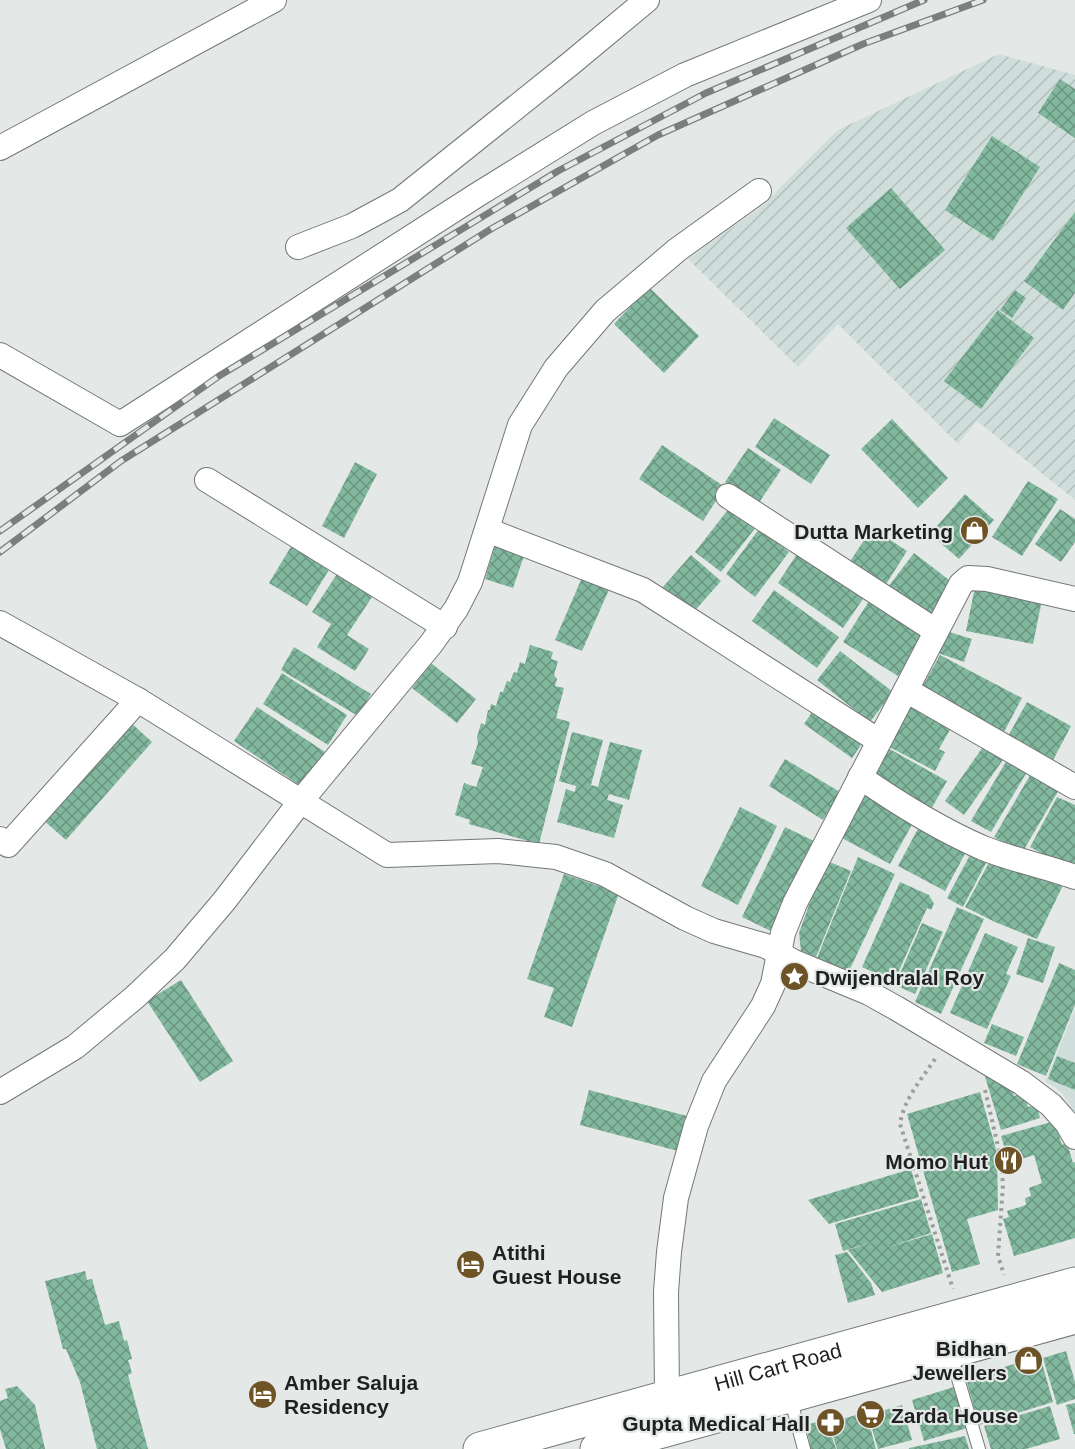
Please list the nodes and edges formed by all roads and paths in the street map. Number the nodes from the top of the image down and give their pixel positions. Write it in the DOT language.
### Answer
graph roads {
  1 [pos="274,0"];
  2 [pos="647,0"];
  3 [pos="859,2"];
  4 [pos="0,148"];
  5 [pos="759,191"];
  6 [pos="298,248"];
  7 [pos="0,356"];
  8 [pos="207,480"];
  9 [pos="728,496"];
  10 [pos="487,530"];
  11 [pos="1075,599"];
  12 [pos="0,623"];
  13 [pos="445,627"];
  14 [pos="936,631"];
  15 [pos="906,690"];
  16 [pos="138,700"];
  17 [pos="879,741"];
  18 [pos="860,777"];
  19 [pos="1075,787"];
  20 [pos="300,802"];
  21 [pos="0,838"];
  22 [pos="1075,877"];
  23 [pos="780,954"];
  24 [pos="950,1039"];
  25 [pos="977,1054"];
  26 [pos="0,1092"];
  27 [pos="1075,1137"];
  28 [pos="1075,1284"];
  29 [pos="1011,1301"];
  30 [pos="962,1315"];
  31 [pos="1075,1317"];
  32 [pos="950,1351"];
  33 [pos="667,1396"];
  34 [pos="789,1396"];
  35 [pos="480,1449"];
  36 [pos="597,1449"];
  37 [pos="804,1449"];
  38 [pos="979,1449"];
  1 -- 4 [label="street"];
  2 -- 6 [label="street"];
  3 -- 7 [label="street"];
  5 -- 10 [label="street"];
  8 -- 13 [label="street"];
  9 -- 14 [label="street"];
  10 -- 13 [label="street"];
  10 -- 17 [label="street"];
  11 -- 14 [label="street"];
  12 -- 16 [label="street"];
  13 -- 20 [label="street"];
  14 -- 15 [label="street"];
  15 -- 17 [label="street"];
  15 -- 19 [label="street"];
  16 -- 20 [label="street"];
  16 -- 21 [label="street"];
  17 -- 18 [label="street"];
  18 -- 22 [label="street"];
  18 -- 23 [label="street"];
  20 -- 23 [label="street"];
  20 -- 26 [label="street"];
  23 -- 24 [label="street"];
  23 -- 33 [label="street"];
  24 -- 25 [label="street"];
  24 -- 30 [label="path"];
  25 -- 27 [label="street"];
  25 -- 29 [label="path"];
  28 -- 29 [label="main road, Hill Cart Road"];
  29 -- 30 [label="main road, Hill Cart Road"];
  30 -- 33 [label="main road, Hill Cart Road"];
  31 -- 32 [label="main road, Hill Cart Road"];
  32 -- 34 [label="main road, Hill Cart Road"];
  32 -- 38 [label="lane"];
  33 -- 35 [label="main road, Hill Cart Road"];
  34 -- 36 [label="main road, Hill Cart Road"];
  34 -- 37 [label="lane"];
}
